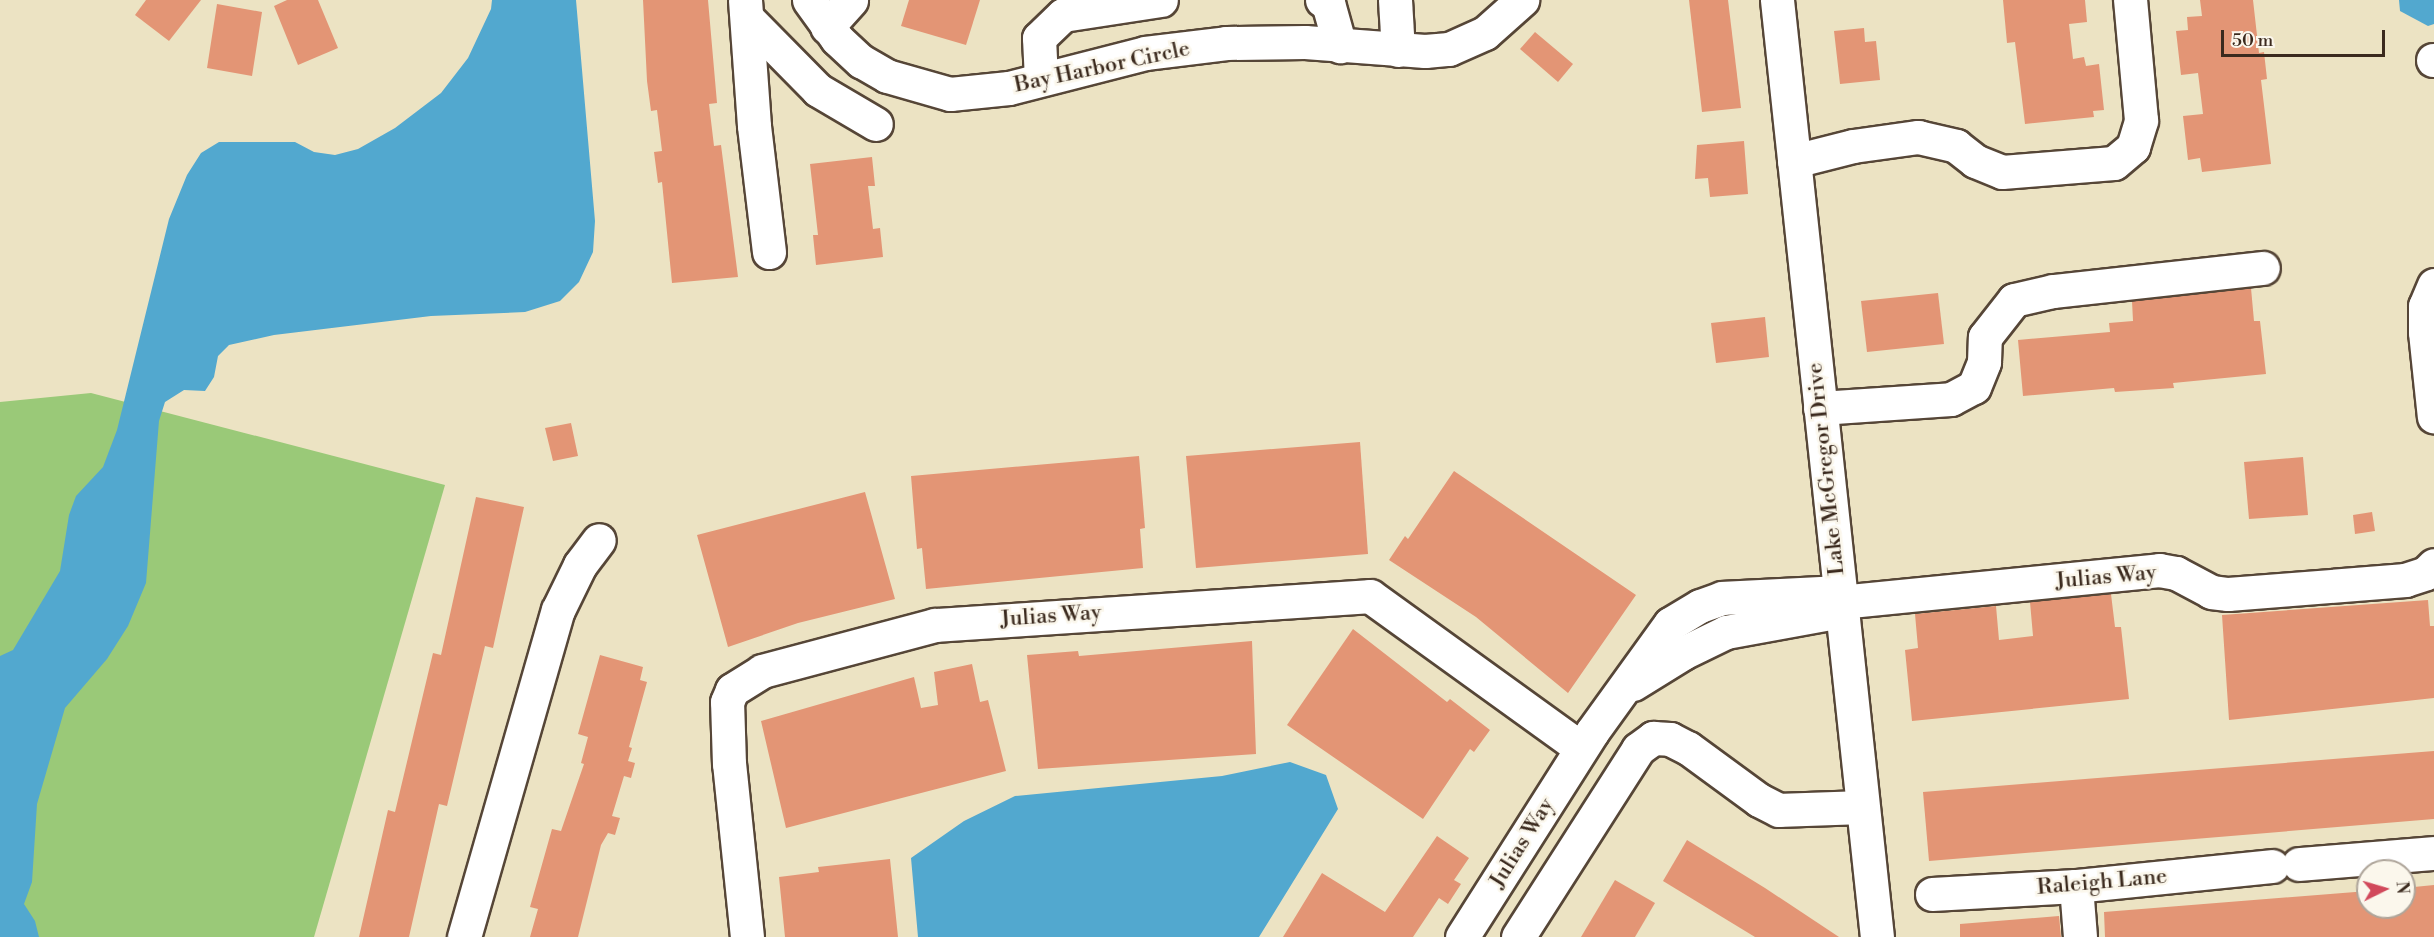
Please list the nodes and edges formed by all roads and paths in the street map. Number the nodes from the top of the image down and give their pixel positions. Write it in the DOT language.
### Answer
graph roads {
  1 [pos="809,0"];
  2 [pos="851,0"];
  3 [pos="1161,0"];
  4 [pos="1322,0"];
  5 [pos="1395,0"];
  6 [pos="1522,0"];
  7 [pos="1777,0"];
  8 [pos="2130,0"];
  9 [pos="747,10"];
  10 [pos="827,27"];
  11 [pos="1340,46"];
  12 [pos="1398,50"];
  13 [pos="1041,79"];
  14 [pos="876,124"];
  15 [pos="1794,161"];
  16 [pos="769,252"];
  17 [pos="2264,268"];
  18 [pos="2434,285"];
  19 [pos="1820,408"];
  20 [pos="2434,417"];
  21 [pos="599,540"];
  22 [pos="2434,565"];
  23 [pos="1840,602"];
  24 [pos="1581,748"];
  25 [pos="1861,807"];
  26 [pos="2434,853"];
  27 [pos="2076,886"];
  28 [pos="1932,894"];
  29 [pos="464,937"];
  30 [pos="747,937"];
  31 [pos="1462,937"];
  32 [pos="1518,937"];
  33 [pos="1877,937"];
  34 [pos="2080,937"];
  1 -- 10 [label="street, Bay Harbor Circle"];
  2 -- 10 [label="street"];
  3 -- 13 [label="street"];
  4 -- 11 [label="street"];
  5 -- 12 [label="street"];
  6 -- 12 [label="street, Bay Harbor Circle"];
  7 -- 15 [label="street, Lake McGregor Drive"];
  8 -- 15 [label="street"];
  9 -- 14 [label="street"];
  9 -- 16 [label="street"];
  10 -- 13 [label="street, Bay Harbor Circle"];
  11 -- 12 [label="street, Bay Harbor Circle"];
  11 -- 13 [label="street, Bay Harbor Circle"];
  15 -- 19 [label="street, Lake McGregor Drive"];
  17 -- 19 [label="street"];
  18 -- 20 [label="street"];
  19 -- 23 [label="street, Lake McGregor Drive"];
  21 -- 29 [label="street"];
  22 -- 23 [label="street, Julias Way"];
  23 -- 24 [label="street, Julias Way"];
  23 -- 25 [label="street, Lake McGregor Drive"];
  24 -- 30 [label="street, Julias Way"];
  24 -- 31 [label="street, Julias Way"];
  25 -- 32 [label="street"];
  25 -- 33 [label="street, Lake McGregor Drive"];
  26 -- 27 [label="street, Raleigh Lane"];
  27 -- 28 [label="street, Raleigh Lane"];
  27 -- 34 [label="street"];
}
